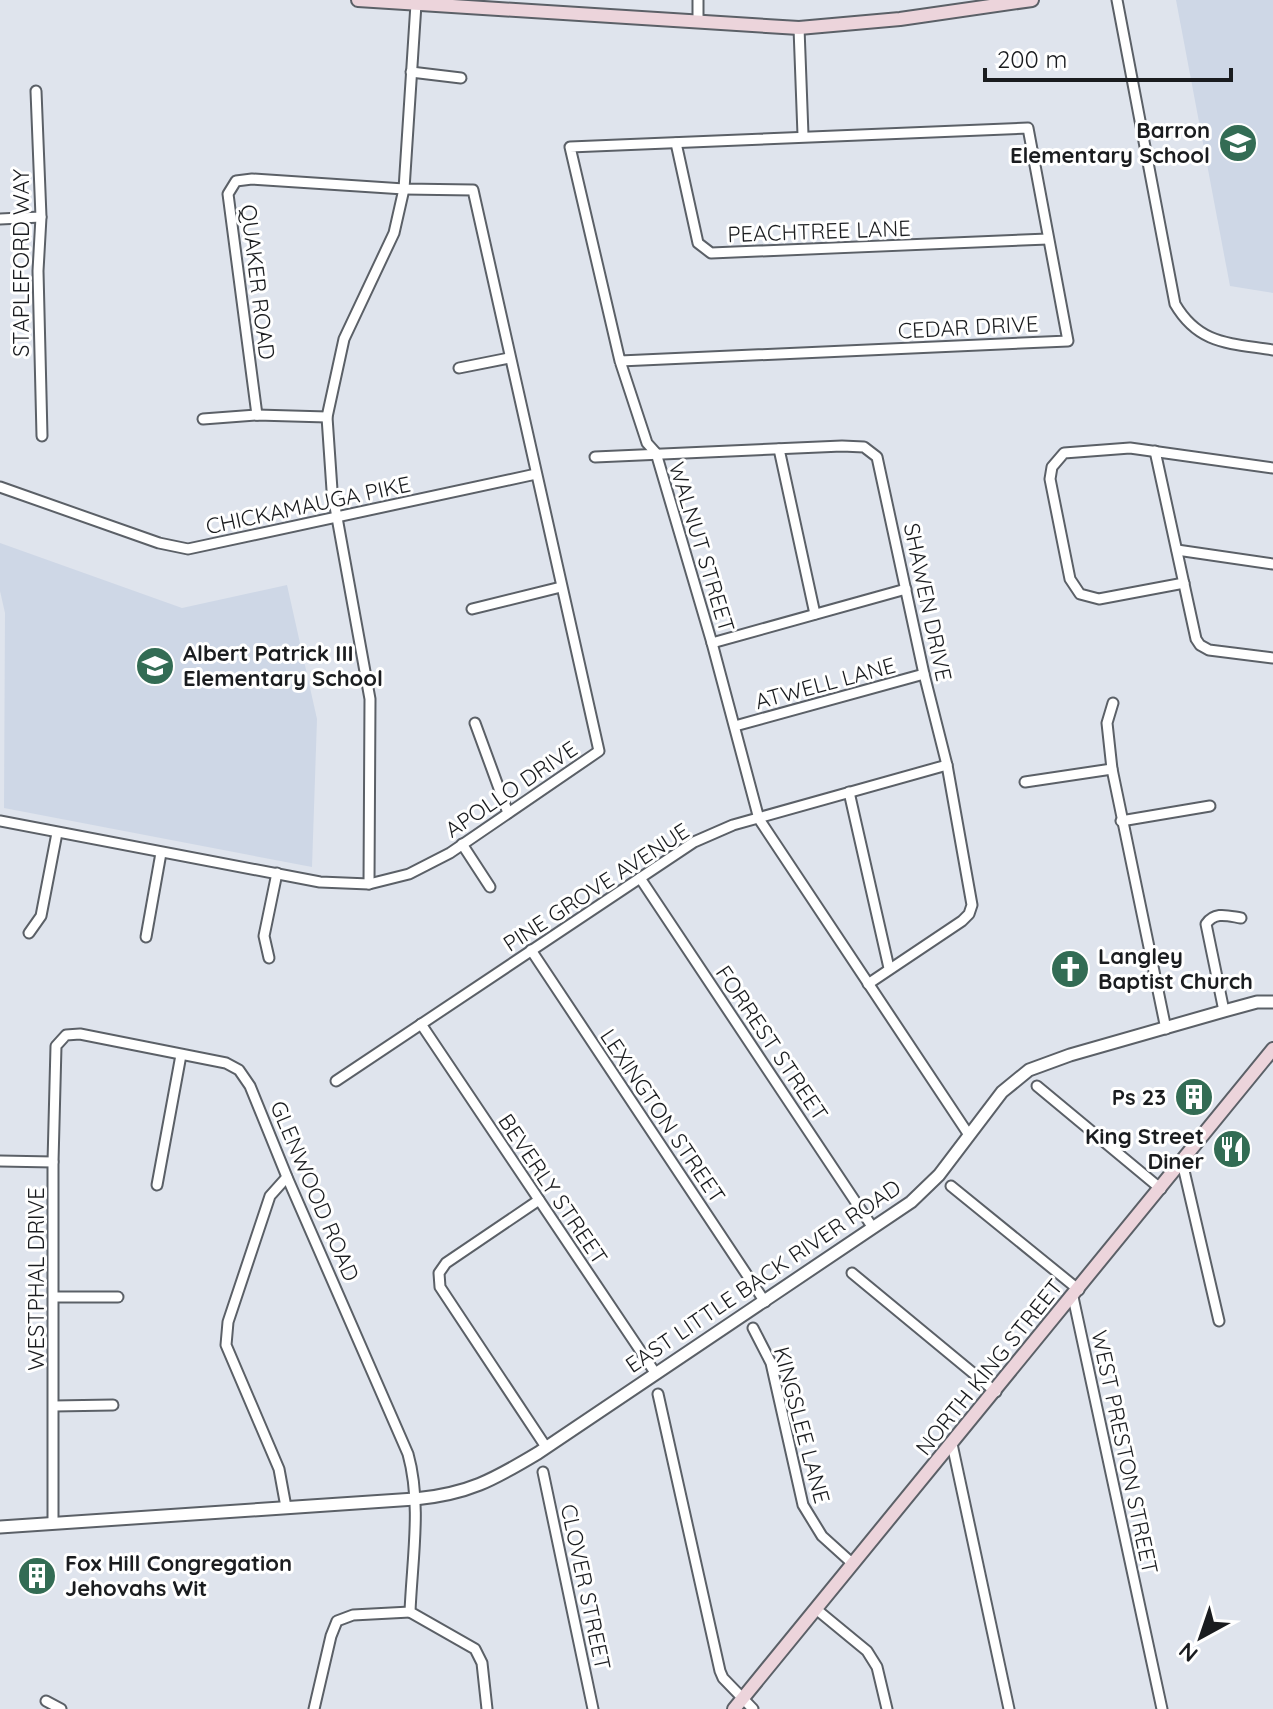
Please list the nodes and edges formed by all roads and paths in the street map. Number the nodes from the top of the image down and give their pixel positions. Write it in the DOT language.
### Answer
graph roads {
  1 [pos="358,0"];
  2 [pos="698,0"];
  3 [pos="1032,0"];
  4 [pos="1117,0"];
  5 [pos="416,4"];
  6 [pos="972,4"];
  7 [pos="698,21"];
  8 [pos="799,28"];
  9 [pos="411,72"];
  10 [pos="461,78"];
  11 [pos="36,91"];
  12 [pos="803,135"];
  13 [pos="676,143"];
  14 [pos="404,189"];
  15 [pos="41,217"];
  16 [pos="0,219"];
  17 [pos="1048,239"];
  18 [pos="1273,350"];
  19 [pos="509,358"];
  20 [pos="620,361"];
  21 [pos="459,368"];
  22 [pos="257,415"];
  23 [pos="327,417"];
  24 [pos="203,419"];
  25 [pos="42,436"];
  26 [pos="779,449"];
  27 [pos="1155,451"];
  28 [pos="656,453"];
  29 [pos="595,457"];
  30 [pos="1273,468"];
  31 [pos="536,474"];
  32 [pos="0,487"];
  33 [pos="338,517"];
  34 [pos="1177,550"];
  35 [pos="1273,564"];
  36 [pos="1184,583"];
  37 [pos="561,587"];
  38 [pos="906,589"];
  39 [pos="472,609"];
  40 [pos="815,614"];
  41 [pos="712,643"];
  42 [pos="1273,658"];
  43 [pos="924,674"];
  44 [pos="1113,703"];
  45 [pos="475,723"];
  46 [pos="735,726"];
  47 [pos="947,765"];
  48 [pos="1112,769"];
  49 [pos="1025,782"];
  50 [pos="849,792"];
  51 [pos="1210,806"];
  52 [pos="508,813"];
  53 [pos="759,819"];
  54 [pos="0,821"];
  55 [pos="1121,821"];
  56 [pos="57,833"];
  57 [pos="462,844"];
  58 [pos="161,853"];
  59 [pos="277,873"];
  60 [pos="640,878"];
  61 [pos="369,884"];
  62 [pos="490,887"];
  63 [pos="1241,918"];
  64 [pos="29,933"];
  65 [pos="146,937"];
  66 [pos="531,950"];
  67 [pos="269,958"];
  68 [pos="889,968"];
  69 [pos="868,984"];
  70 [pos="1273,1002"];
  71 [pos="1224,1011"];
  72 [pos="421,1024"];
  73 [pos="1166,1029"];
  74 [pos="62,1038"];
  75 [pos="1273,1049"];
  76 [pos="181,1055"];
  77 [pos="336,1081"];
  78 [pos="1037,1086"];
  79 [pos="969,1135"];
  80 [pos="0,1161"];
  81 [pos="53,1162"];
  82 [pos="1182,1162"];
  83 [pos="287,1177"];
  84 [pos="157,1185"];
  85 [pos="951,1186"];
  86 [pos="1161,1189"];
  87 [pos="539,1200"];
  88 [pos="873,1228"];
  89 [pos="852,1273"];
  90 [pos="1076,1293"];
  91 [pos="54,1297"];
  92 [pos="118,1297"];
  93 [pos="765,1302"];
  94 [pos="1219,1321"];
  95 [pos="753,1328"];
  96 [pos="656,1374"];
  97 [pos="996,1392"];
  98 [pos="658,1394"];
  99 [pos="113,1405"];
  100 [pos="54,1406"];
  101 [pos="952,1444"];
  102 [pos="546,1447"];
  103 [pos="543,1472"];
  104 [pos="415,1499"];
  105 [pos="286,1507"];
  106 [pos="53,1523"];
  107 [pos="0,1527"];
  108 [pos="853,1564"];
  109 [pos="816,1609"];
  110 [pos="410,1612"];
  111 [pos="744,1697"];
  112 [pos="46,1701"];
  113 [pos="61,1709"];
  114 [pos="314,1709"];
  115 [pos="487,1709"];
  116 [pos="593,1709"];
  117 [pos="734,1709"];
  118 [pos="753,1709"];
  119 [pos="887,1709"];
  120 [pos="1009,1709"];
  121 [pos="1162,1709"];
  1 -- 5 [label="main road"];
  2 -- 7 [label="street"];
  3 -- 6 [label="main road"];
  4 -- 18 [label="street"];
  5 -- 7 [label="main road"];
  5 -- 9 [label="street"];
  6 -- 8 [label="main road"];
  7 -- 8 [label="main road"];
  8 -- 12 [label="street"];
  9 -- 10 [label="street"];
  9 -- 14 [label="street"];
  11 -- 15 [label="street, STAPLEFORD WAY"];
  12 -- 13 [label="street, WALNUT STREET"];
  12 -- 17 [label="street, CEDAR DRIVE"];
  13 -- 17 [label="street, PEACHTREE LANE"];
  13 -- 20 [label="street, WALNUT STREET"];
  14 -- 19 [label="street, APOLLO DRIVE"];
  14 -- 22 [label="street, QUAKER ROAD"];
  14 -- 23 [label="street"];
  15 -- 16 [label="street"];
  15 -- 25 [label="street, STAPLEFORD WAY"];
  17 -- 20 [label="street, CEDAR DRIVE"];
  19 -- 21 [label="street"];
  19 -- 31 [label="street, APOLLO DRIVE"];
  20 -- 28 [label="street, WALNUT STREET"];
  22 -- 23 [label="street"];
  22 -- 24 [label="street"];
  23 -- 33 [label="street"];
  26 -- 28 [label="street, SHAWEN DRIVE"];
  26 -- 38 [label="street, SHAWEN DRIVE"];
  26 -- 40 [label="street"];
  27 -- 30 [label="street"];
  27 -- 34 [label="street"];
  27 -- 36 [label="street"];
  28 -- 29 [label="street, SHAWEN DRIVE"];
  28 -- 41 [label="street, WALNUT STREET"];
  31 -- 33 [label="street, CHICKAMAUGA PIKE"];
  31 -- 37 [label="street, APOLLO DRIVE"];
  32 -- 33 [label="street, CHICKAMAUGA PIKE"];
  33 -- 61 [label="street"];
  34 -- 35 [label="street"];
  34 -- 36 [label="street"];
  36 -- 42 [label="street"];
  37 -- 39 [label="street"];
  37 -- 52 [label="street, APOLLO DRIVE"];
  38 -- 40 [label="street"];
  38 -- 43 [label="street, SHAWEN DRIVE"];
  40 -- 41 [label="street"];
  41 -- 46 [label="street, WALNUT STREET"];
  43 -- 46 [label="street, ATWELL LANE"];
  43 -- 47 [label="street, SHAWEN DRIVE"];
  44 -- 48 [label="street"];
  45 -- 52 [label="street"];
  46 -- 53 [label="street, WALNUT STREET"];
  47 -- 50 [label="street, PINE GROVE AVENUE"];
  47 -- 68 [label="street, SHAWEN DRIVE"];
  48 -- 49 [label="street"];
  48 -- 55 [label="street"];
  50 -- 53 [label="street, PINE GROVE AVENUE"];
  50 -- 68 [label="street"];
  51 -- 55 [label="street"];
  52 -- 57 [label="street, APOLLO DRIVE"];
  53 -- 60 [label="street, PINE GROVE AVENUE"];
  53 -- 69 [label="street, WALNUT STREET"];
  54 -- 56 [label="street, APOLLO DRIVE"];
  55 -- 73 [label="street"];
  56 -- 58 [label="street, APOLLO DRIVE"];
  56 -- 64 [label="street"];
  57 -- 61 [label="street, APOLLO DRIVE"];
  57 -- 62 [label="street"];
  58 -- 59 [label="street, APOLLO DRIVE"];
  58 -- 65 [label="street"];
  59 -- 61 [label="street, APOLLO DRIVE"];
  59 -- 67 [label="street"];
  60 -- 66 [label="street, PINE GROVE AVENUE"];
  60 -- 88 [label="street, FORREST STREET"];
  63 -- 71 [label="street"];
  66 -- 72 [label="street, PINE GROVE AVENUE"];
  66 -- 93 [label="street, LEXINGTON STREET"];
  68 -- 69 [label="street, SHAWEN DRIVE"];
  69 -- 79 [label="street, WALNUT STREET"];
  70 -- 71 [label="street, EAST LITTLE BACK RIVER ROAD"];
  71 -- 73 [label="street, EAST LITTLE BACK RIVER ROAD"];
  72 -- 77 [label="street, PINE GROVE AVENUE"];
  72 -- 87 [label="street, BEVERLY STREET"];
  73 -- 79 [label="street, EAST LITTLE BACK RIVER ROAD"];
  74 -- 76 [label="street, GLENWOOD ROAD"];
  74 -- 81 [label="street, WESTPHAL DRIVE"];
  75 -- 82 [label="main road, NORTH KING STREET"];
  76 -- 83 [label="street, GLENWOOD ROAD"];
  76 -- 84 [label="street"];
  78 -- 86 [label="street"];
  79 -- 88 [label="street, EAST LITTLE BACK RIVER ROAD"];
  80 -- 81 [label="street"];
  81 -- 91 [label="street, WESTPHAL DRIVE"];
  82 -- 86 [label="main road, NORTH KING STREET"];
  82 -- 94 [label="street"];
  83 -- 104 [label="street, GLENWOOD ROAD"];
  83 -- 105 [label="street"];
  85 -- 90 [label="street"];
  86 -- 90 [label="main road, NORTH KING STREET"];
  87 -- 96 [label="street, BEVERLY STREET"];
  87 -- 102 [label="street"];
  88 -- 93 [label="street, EAST LITTLE BACK RIVER ROAD"];
  89 -- 97 [label="street"];
  90 -- 97 [label="main road, NORTH KING STREET"];
  90 -- 121 [label="street, WEST PRESTON STREET"];
  91 -- 92 [label="street"];
  91 -- 100 [label="street, WESTPHAL DRIVE"];
  93 -- 96 [label="street, EAST LITTLE BACK RIVER ROAD"];
  95 -- 108 [label="street, KINGSLEE LANE"];
  96 -- 102 [label="street, EAST LITTLE BACK RIVER ROAD"];
  97 -- 101 [label="main road, NORTH KING STREET"];
  98 -- 111 [label="street"];
  99 -- 100 [label="street"];
  100 -- 106 [label="street, WESTPHAL DRIVE"];
  101 -- 108 [label="main road, NORTH KING STREET"];
  101 -- 120 [label="street"];
  102 -- 104 [label="street, EAST LITTLE BACK RIVER ROAD"];
  103 -- 116 [label="street, CLOVER STREET"];
  104 -- 105 [label="street, EAST LITTLE BACK RIVER ROAD"];
  104 -- 110 [label="street, GLENWOOD ROAD"];
  105 -- 106 [label="street, EAST LITTLE BACK RIVER ROAD"];
  106 -- 107 [label="street"];
  108 -- 109 [label="main road, NORTH KING STREET"];
  109 -- 111 [label="main road, NORTH KING STREET"];
  109 -- 119 [label="street"];
  110 -- 114 [label="street"];
  110 -- 115 [label="street"];
  111 -- 117 [label="main road, NORTH KING STREET"];
  111 -- 118 [label="street"];
  112 -- 113 [label="street"];
}
